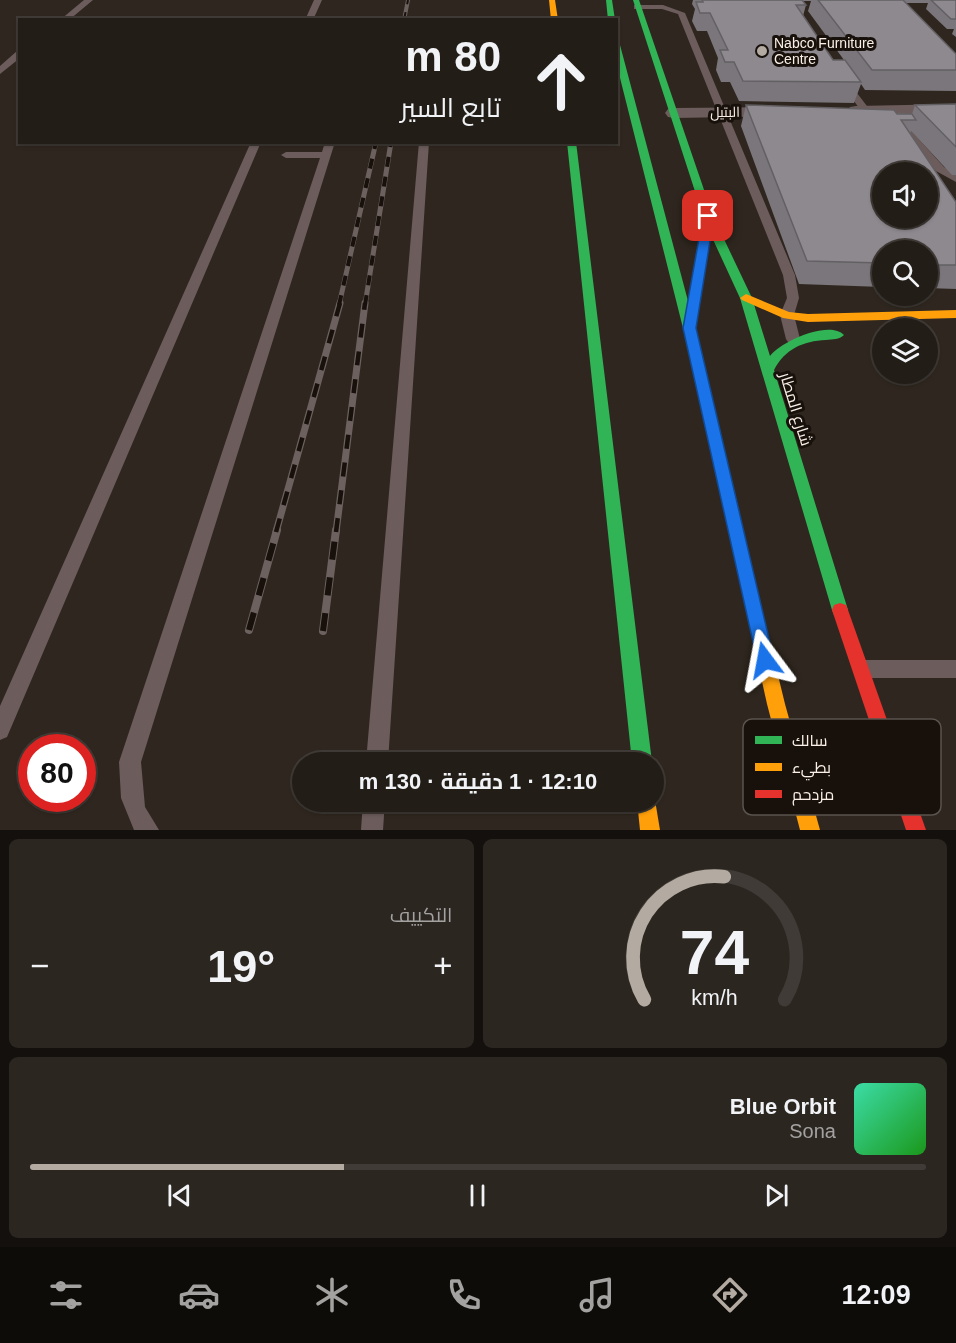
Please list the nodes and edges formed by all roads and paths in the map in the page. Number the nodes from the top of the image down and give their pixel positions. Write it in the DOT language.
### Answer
graph roads {
  1 [pos="89,0"];
  2 [pos="318,0"];
  3 [pos="552,0"];
  4 [pos="609,0"];
  5 [pos="636,4"];
  6 [pos="66,18"];
  7 [pos="310,18"];
  8 [pos="555,18"];
  9 [pos="612,18"];
  10 [pos="18,55"];
  11 [pos="618,55"];
  12 [pos="0,71"];
  13 [pos="836,72"];
  14 [pos="956,109"];
  15 [pos="798,111"];
  16 [pos="843,111"];
  17 [pos="865,111"];
  18 [pos="721,112"];
  19 [pos="674,113"];
  20 [pos="901,125"];
  21 [pos="255,144"];
  22 [pos="424,144"];
  23 [pos="571,144"];
  24 [pos="328,148"];
  25 [pos="286,155"];
  26 [pos="956,179"];
  27 [pos="708,216"];
  28 [pos="746,298"];
  29 [pos="956,314"];
  30 [pos="787,315"];
  31 [pos="689,328"];
  32 [pos="847,334"];
  33 [pos="793,339"];
  34 [pos="767,371"];
  35 [pos="861,669"];
  36 [pos="956,669"];
  37 [pos="780,719"];
  38 [pos="878,719"];
  39 [pos="0,730"];
  40 [pos="378,752"];
  41 [pos="641,752"];
  42 [pos="373,812"];
  43 [pos="648,812"];
  44 [pos="806,815"];
  45 [pos="911,815"];
  46 [pos="148,830"];
  47 [pos="372,830"];
  48 [pos="650,830"];
  49 [pos="810,830"];
  50 [pos="916,830"];
  1 -- 6 [label="lane"];
  2 -- 7 [label="lane"];
  3 -- 8 [label="main road"];
  4 -- 9 [label="main road"];
  5 -- 18 [label="lane"];
  5 -- 19 [label="main road, شارع المطار"];
  10 -- 12 [label="lane"];
  11 -- 31 [label="main road"];
  13 -- 17 [label="lane"];
  14 -- 17 [label="street"];
  15 -- 18 [label="street, البتيل"];
  16 -- 17 [label="street"];
  18 -- 19 [label="street, البتيل"];
  18 -- 30 [label="lane"];
  19 -- 27 [label="main road, شارع المطار"];
  20 -- 26 [label="lane"];
  21 -- 39 [label="lane"];
  22 -- 40 [label="lane"];
  23 -- 41 [label="main road"];
  24 -- 25 [label="lane"];
  24 -- 46 [label="lane"];
  27 -- 28 [label="main road, شارع المطار"];
  27 -- 31 [label="main road"];
  28 -- 30 [label="main road"];
  28 -- 34 [label="main road, شارع المطار"];
  29 -- 30 [label="main road"];
  30 -- 33 [label="lane"];
  31 -- 37 [label="main road"];
  32 -- 33 [label="main road"];
  33 -- 34 [label="main road"];
  34 -- 35 [label="main road, شارع المطار"];
  35 -- 36 [label="lane"];
  35 -- 38 [label="main road, شارع المطار"];
  42 -- 47 [label="lane"];
  43 -- 48 [label="main road"];
  44 -- 49 [label="main road"];
  45 -- 50 [label="main road, شارع المطار"];
}
